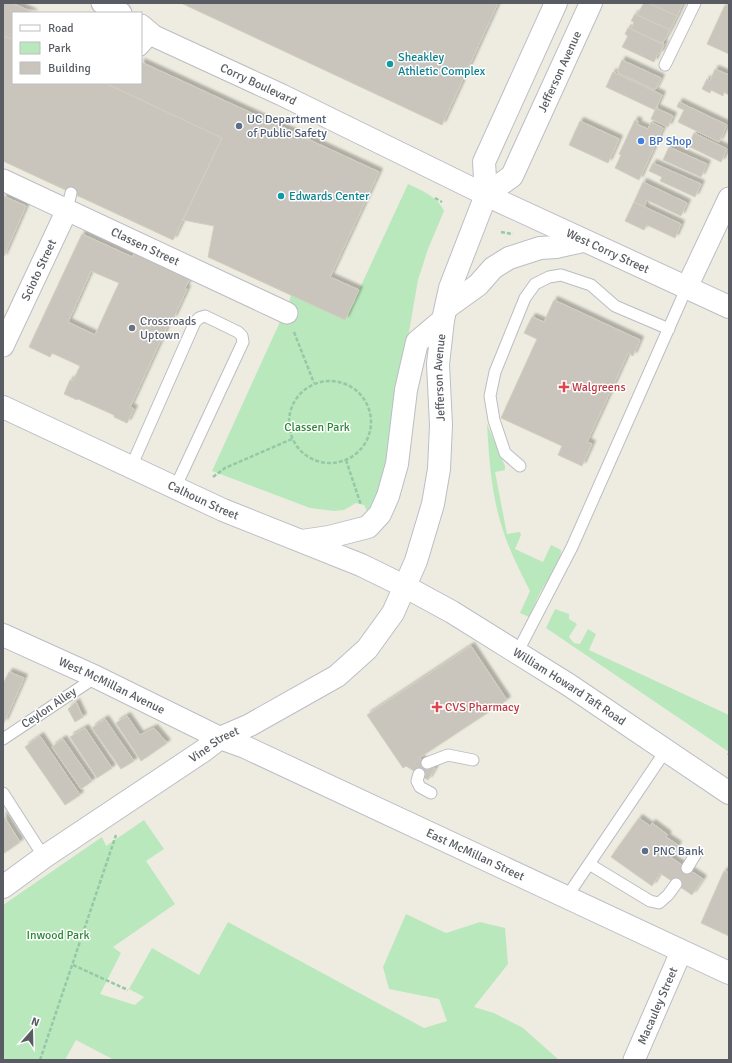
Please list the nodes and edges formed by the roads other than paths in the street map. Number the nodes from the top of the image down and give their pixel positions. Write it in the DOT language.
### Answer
graph roads {
  1 [pos="102,3"];
  2 [pos="556,3"];
  3 [pos="591,3"];
  4 [pos="695,3"];
  5 [pos="119,12"];
  6 [pos="145,37"];
  7 [pos="665,65"];
  8 [pos="3,180"];
  9 [pos="486,195"];
  10 [pos="729,198"];
  11 [pos="69,201"];
  12 [pos="583,241"];
  13 [pos="687,287"];
  14 [pos="729,307"];
  15 [pos="287,313"];
  16 [pos="445,314"];
  17 [pos="669,329"];
  18 [pos="3,346"];
  19 [pos="3,407"];
  20 [pos="520,466"];
  21 [pos="131,467"];
  22 [pos="175,488"];
  23 [pos="302,541"];
  24 [pos="406,587"];
  25 [pos="3,635"];
  26 [pos="517,653"];
  27 [pos="96,677"];
  28 [pos="220,738"];
  29 [pos="3,739"];
  30 [pos="666,750"];
  31 [pos="473,760"];
  32 [pos="427,763"];
  33 [pos="419,774"];
  34 [pos="3,793"];
  35 [pos="431,793"];
  36 [pos="729,793"];
  37 [pos="695,855"];
  38 [pos="44,857"];
  39 [pos="589,864"];
  40 [pos="687,868"];
  41 [pos="676,884"];
  42 [pos="3,887"];
  43 [pos="566,898"];
  44 [pos="681,952"];
  45 [pos="729,974"];
  46 [pos="634,1060"];
  1 -- 5 [label="street"];
  2 -- 9 [label="main road, Jefferson Avenue"];
  3 -- 9 [label="main road, Jefferson Avenue"];
  4 -- 7 [label="lane"];
  6 -- 9 [label="street, Corry Boulevard"];
  8 -- 11 [label="street, Classen Street"];
  9 -- 12 [label="main road, West Corry Street"];
  9 -- 16 [label="main road, Jefferson Avenue"];
  10 -- 13 [label="street"];
  11 -- 15 [label="street, Classen Street"];
  11 -- 18 [label="street, Scioto Street"];
  12 -- 13 [label="main road, West Corry Street"];
  12 -- 16 [label="main road"];
  13 -- 14 [label="main road, West Corry Street"];
  13 -- 17 [label="lane"];
  16 -- 23 [label="main road"];
  16 -- 24 [label="main road, Jefferson Avenue"];
  17 -- 20 [label="lane"];
  17 -- 26 [label="lane"];
  19 -- 21 [label="main road, Calhoun Street"];
  21 -- 22 [label="main road, Calhoun Street"];
  21 -- 22 [label="lane"];
  22 -- 23 [label="main road, Calhoun Street"];
  23 -- 24 [label="main road, Calhoun Street"];
  24 -- 26 [label="main road, William Howard Taft Road"];
  24 -- 28 [label="main road, Vine Street"];
  25 -- 27 [label="main road, West McMillan Avenue"];
  26 -- 30 [label="main road, William Howard Taft Road"];
  27 -- 28 [label="main road, West McMillan Avenue"];
  27 -- 29 [label="lane, Ceylon Alley"];
  28 -- 38 [label="main road, Vine Street"];
  28 -- 43 [label="main road, East McMillan Street"];
  30 -- 36 [label="main road, William Howard Taft Road"];
  30 -- 39 [label="lane"];
  31 -- 32 [label="lane"];
  33 -- 35 [label="lane"];
  34 -- 38 [label="lane"];
  37 -- 40 [label="lane"];
  38 -- 42 [label="main road, Vine Street"];
  39 -- 41 [label="lane"];
  39 -- 43 [label="lane"];
  43 -- 44 [label="main road, East McMillan Street"];
  44 -- 45 [label="main road, East McMillan Street"];
  44 -- 46 [label="street, Macauley Street"];
}
